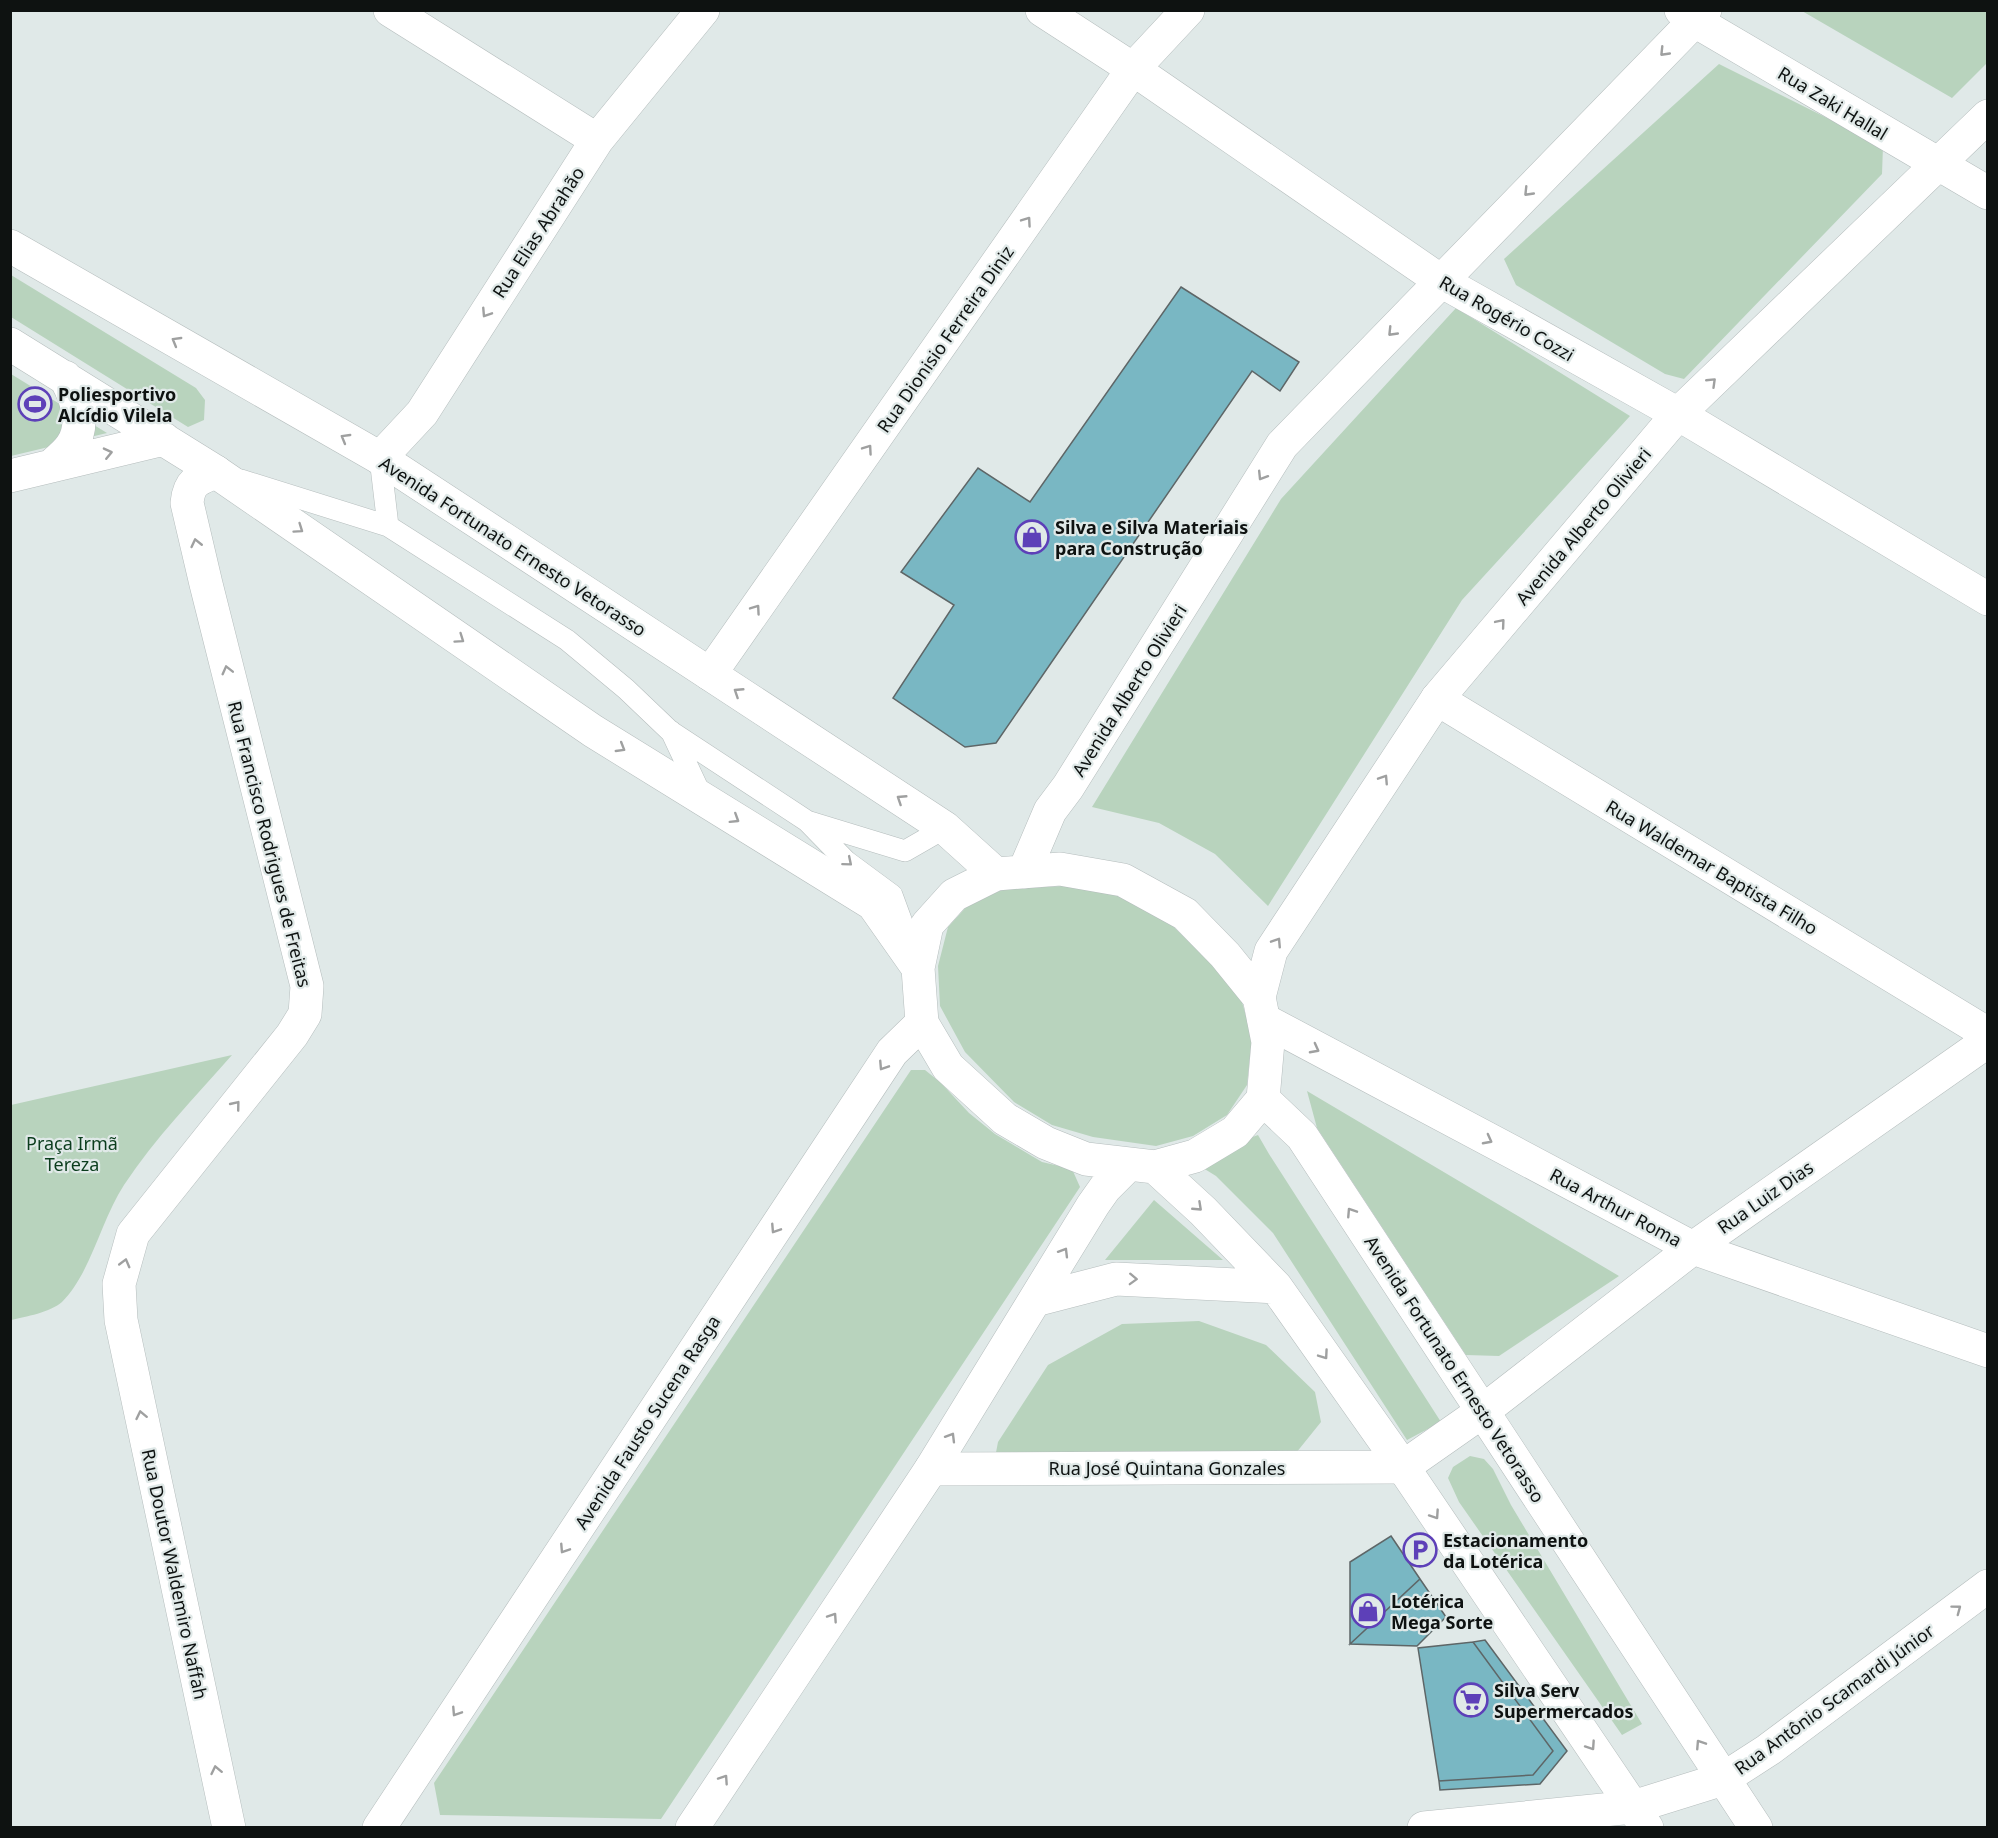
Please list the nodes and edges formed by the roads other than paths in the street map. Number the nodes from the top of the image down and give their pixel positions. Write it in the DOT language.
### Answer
graph roads {
  1 [pos="390,10"];
  2 [pos="703,10"];
  3 [pos="1042,10"];
  4 [pos="1188,10"];
  5 [pos="1694,14"];
  6 [pos="1133,69"];
  7 [pos="1988,116"];
  8 [pos="597,140"];
  9 [pos="1937,164"];
  10 [pos="1988,193"];
  11 [pos="10,246"];
  12 [pos="1441,281"];
  13 [pos="10,344"];
  14 [pos="64,377"];
  15 [pos="1678,414"];
  16 [pos="164,439"];
  17 [pos="380,458"];
  18 [pos="51,466"];
  19 [pos="216,472"];
  20 [pos="10,476"];
  21 [pos="388,526"];
  22 [pos="1988,599"];
  23 [pos="711,674"];
  24 [pos="1437,699"];
  25 [pos="670,731"];
  26 [pos="703,799"];
  27 [pos="807,821"];
  28 [pos="945,828"];
  29 [pos="1010,873"];
  30 [pos="918,968"];
  31 [pos="1262,1009"];
  32 [pos="922,1023"];
  33 [pos="1988,1034"];
  34 [pos="1988,1041"];
  35 [pos="1263,1099"];
  36 [pos="1142,1166"];
  37 [pos="1693,1248"];
  38 [pos="1276,1287"];
  39 [pos="1035,1300"];
  40 [pos="121,1320"];
  41 [pos="1988,1351"];
  42 [pos="1483,1412"];
  43 [pos="1403,1467"];
  44 [pos="932,1469"];
  45 [pos="1988,1586"];
  46 [pos="1723,1779"];
  47 [pos="1640,1817"];
  48 [pos="228,1827"];
  49 [pos="380,1827"];
  50 [pos="692,1827"];
  51 [pos="1424,1827"];
  52 [pos="1756,1827"];
  1 -- 8 [label="main road"];
  2 -- 8 [label="main road, Rua Elias Abrahão"];
  3 -- 6 [label="main road, Rua Rogério Cozzi"];
  4 -- 6 [label="main road, Rua Dionisio Ferreira Diniz"];
  5 -- 9 [label="main road, Rua Zaki Hallal"];
  5 -- 12 [label="main road, Avenida Alberto Olivieri, one-way"];
  6 -- 12 [label="main road, Rua Rogério Cozzi"];
  23 -- 6 [label="main road, Rua Dionisio Ferreira Diniz, one-way"];
  7 -- 9 [label="main road, Avenida Alberto Olivieri"];
  8 -- 17 [label="main road, Rua Elias Abrahão, one-way"];
  9 -- 10 [label="main road, Rua Zaki Hallal"];
  15 -- 9 [label="main road, Avenida Alberto Olivieri, one-way"];
  17 -- 11 [label="main road, Avenida Fortunato Ernesto Vetorasso, one-way"];
  12 -- 15 [label="main road, Rua Rogério Cozzi"];
  12 -- 29 [label="main road, Avenida Alberto Olivieri, one-way"];
  13 -- 14 [label="main road"];
  14 -- 16 [label="main road"];
  14 -- 18 [label="main road"];
  15 -- 22 [label="main road, Rua Rogério Cozzi"];
  24 -- 15 [label="main road, Avenida Alberto Olivieri, one-way"];
  18 -- 16 [label="main road, one-way"];
  16 -- 19 [label="main road"];
  17 -- 21 [label="lane"];
  17 -- 23 [label="main road, Avenida Fortunato Ernesto Vetorasso"];
  18 -- 20 [label="main road"];
  19 -- 21 [label="lane"];
  19 -- 26 [label="main road, one-way"];
  40 -- 19 [label="main road, Rua Francisco Rodrigues de Freitas, one-way"];
  21 -- 25 [label="lane"];
  28 -- 23 [label="main road, Avenida Fortunato Ernesto Vetorasso, one-way"];
  31 -- 24 [label="main road, Avenida Alberto Olivieri, one-way"];
  24 -- 33 [label="main road, Rua Waldemar Baptista Filho"];
  25 -- 26 [label="lane"];
  25 -- 27 [label="lane"];
  26 -- 30 [label="main road, one-way"];
  27 -- 28 [label="lane"];
  27 -- 30 [label="lane, one-way"];
  28 -- 29 [label="main road, Avenida Fortunato Ernesto Vetorasso"];
  29 -- 30 [label="main road"];
  29 -- 31 [label="main road"];
  30 -- 32 [label="main road"];
  31 -- 35 [label="main road"];
  31 -- 37 [label="main road, Rua Arthur Roma, one-way"];
  32 -- 36 [label="main road"];
  32 -- 49 [label="main road, Avenida Fausto Sucena Rasga, one-way"];
  34 -- 37 [label="main road, Rua Luiz Dias"];
  35 -- 36 [label="main road"];
  42 -- 35 [label="main road, Avenida Fortunato Ernesto Vetorasso, one-way"];
  36 -- 38 [label="main road, one-way"];
  39 -- 36 [label="main road, one-way"];
  37 -- 41 [label="main road, Rua Arthur Roma"];
  37 -- 42 [label="main road, Rua Luiz Dias"];
  39 -- 38 [label="main road, one-way"];
  38 -- 43 [label="main road, one-way"];
  44 -- 39 [label="main road, one-way"];
  48 -- 40 [label="main road, Rua Doutor Waldemiro Naffah, one-way"];
  42 -- 43 [label="main road, Rua Luiz Dias"];
  46 -- 42 [label="main road, Avenida Fortunato Ernesto Vetorasso, one-way"];
  43 -- 44 [label="main road, Rua José Quintana Gonzales"];
  43 -- 47 [label="main road, one-way"];
  50 -- 44 [label="main road, one-way"];
  46 -- 45 [label="main road, Rua Antônio Scamardi Júnior, one-way"];
  46 -- 47 [label="main road, Rua Antônio Scamardi Júnior"];
  46 -- 52 [label="main road, Avenida Fortunato Ernesto Vetorasso"];
  47 -- 51 [label="main road, Rua Antônio Scamardi Júnior"];
}
